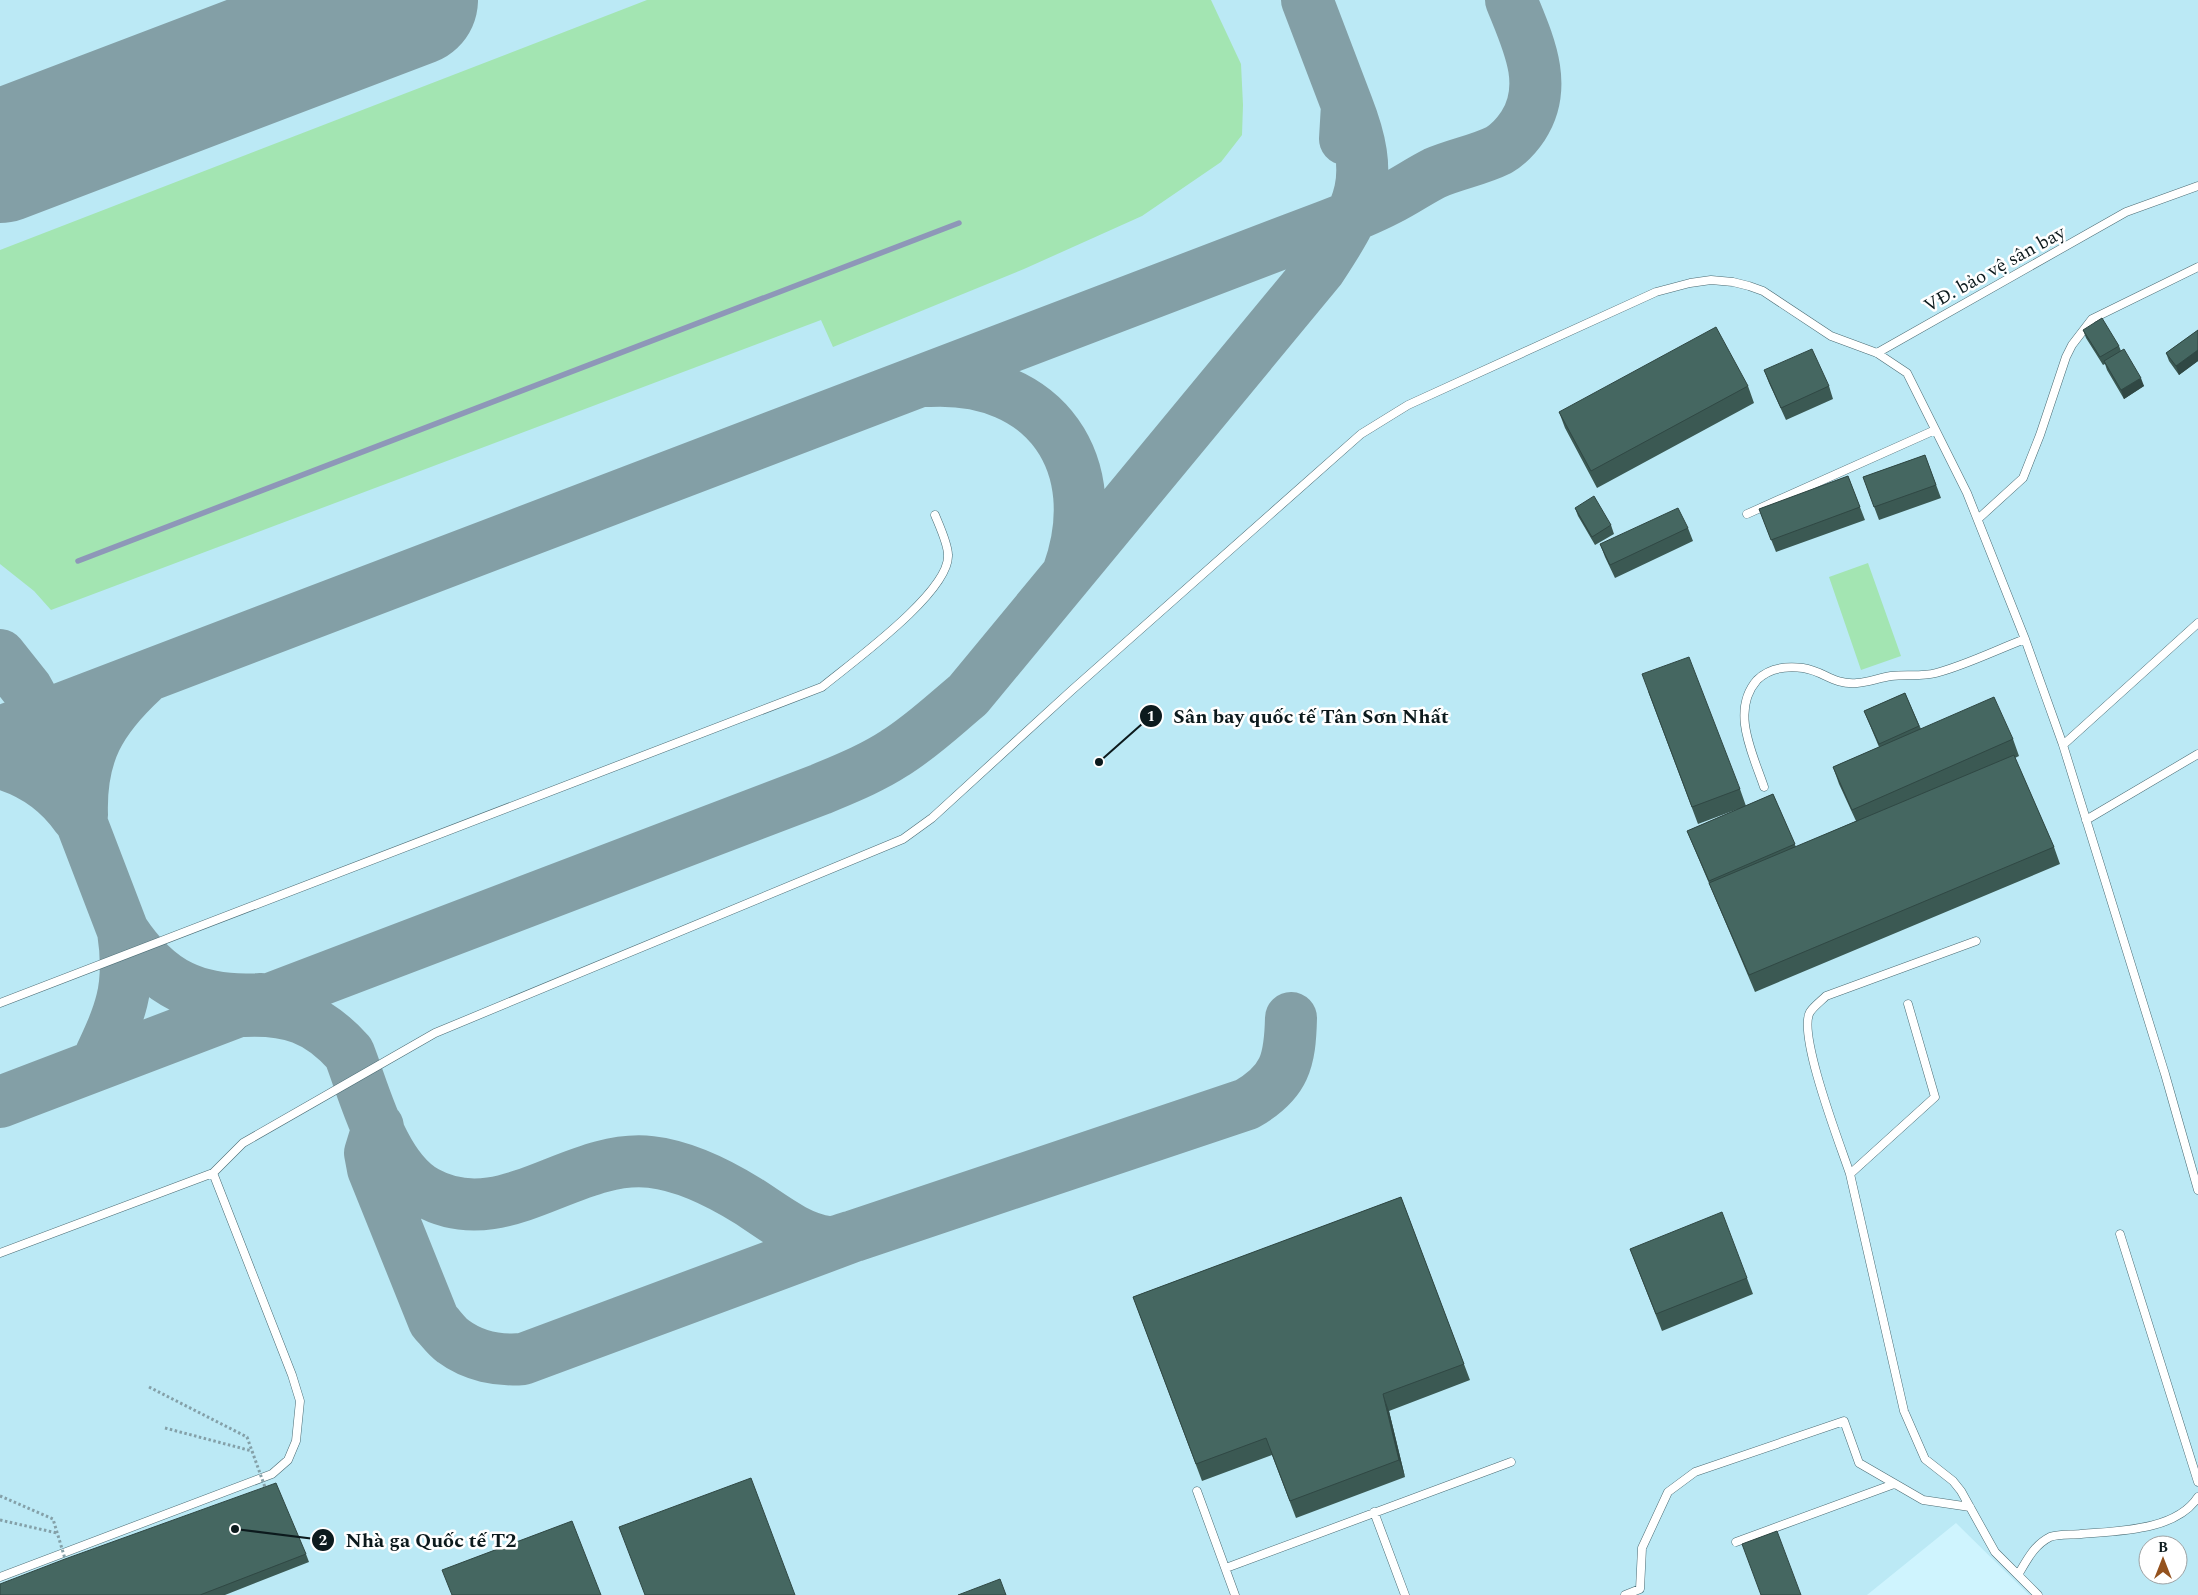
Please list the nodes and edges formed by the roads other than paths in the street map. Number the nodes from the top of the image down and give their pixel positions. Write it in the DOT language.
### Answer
graph roads {
  1 [pos="2198,186"];
  2 [pos="2198,267"];
  3 [pos="1877,353"];
  4 [pos="1935,430"];
  5 [pos="1747,514"];
  6 [pos="935,515"];
  7 [pos="1978,519"];
  8 [pos="2198,623"];
  9 [pos="2025,638"];
  10 [pos="2063,745"];
  11 [pos="2198,754"];
  12 [pos="1764,787"];
  13 [pos="2086,820"];
  14 [pos="1976,941"];
  15 [pos="0,1003"];
  16 [pos="1908,1004"];
  17 [pos="213,1173"];
  18 [pos="1850,1174"];
  19 [pos="2198,1190"];
  20 [pos="2120,1234"];
  21 [pos="0,1253"];
  22 [pos="1511,1462"];
  23 [pos="2198,1482"];
  24 [pos="1894,1484"];
  25 [pos="1197,1491"];
  26 [pos="2198,1497"];
  27 [pos="1970,1507"];
  28 [pos="1374,1512"];
  29 [pos="1736,1542"];
  30 [pos="1226,1568"];
  31 [pos="2018,1574"];
  32 [pos="0,1577"];
  33 [pos="1235,1595"];
  34 [pos="1405,1595"];
  35 [pos="1626,1595"];
  36 [pos="2038,1595"];
  1 -- 3 [label="lane, VĐ. bảo vệ sân bay"];
  2 -- 7 [label="lane"];
  3 -- 4 [label="lane"];
  3 -- 17 [label="lane"];
  4 -- 5 [label="lane"];
  4 -- 7 [label="lane"];
  6 -- 15 [label="lane"];
  7 -- 9 [label="lane"];
  8 -- 10 [label="lane"];
  9 -- 10 [label="lane"];
  9 -- 12 [label="lane"];
  10 -- 13 [label="lane"];
  11 -- 13 [label="lane"];
  13 -- 19 [label="lane"];
  14 -- 18 [label="lane"];
  16 -- 18 [label="lane"];
  17 -- 21 [label="lane"];
  17 -- 32 [label="lane"];
  18 -- 27 [label="lane"];
  20 -- 23 [label="lane"];
  22 -- 28 [label="lane"];
  24 -- 27 [label="lane"];
  24 -- 29 [label="lane"];
  24 -- 35 [label="lane"];
  25 -- 30 [label="lane"];
  26 -- 31 [label="lane"];
  27 -- 31 [label="lane"];
  28 -- 30 [label="lane"];
  28 -- 34 [label="lane"];
  30 -- 33 [label="lane"];
  31 -- 36 [label="lane"];
}
